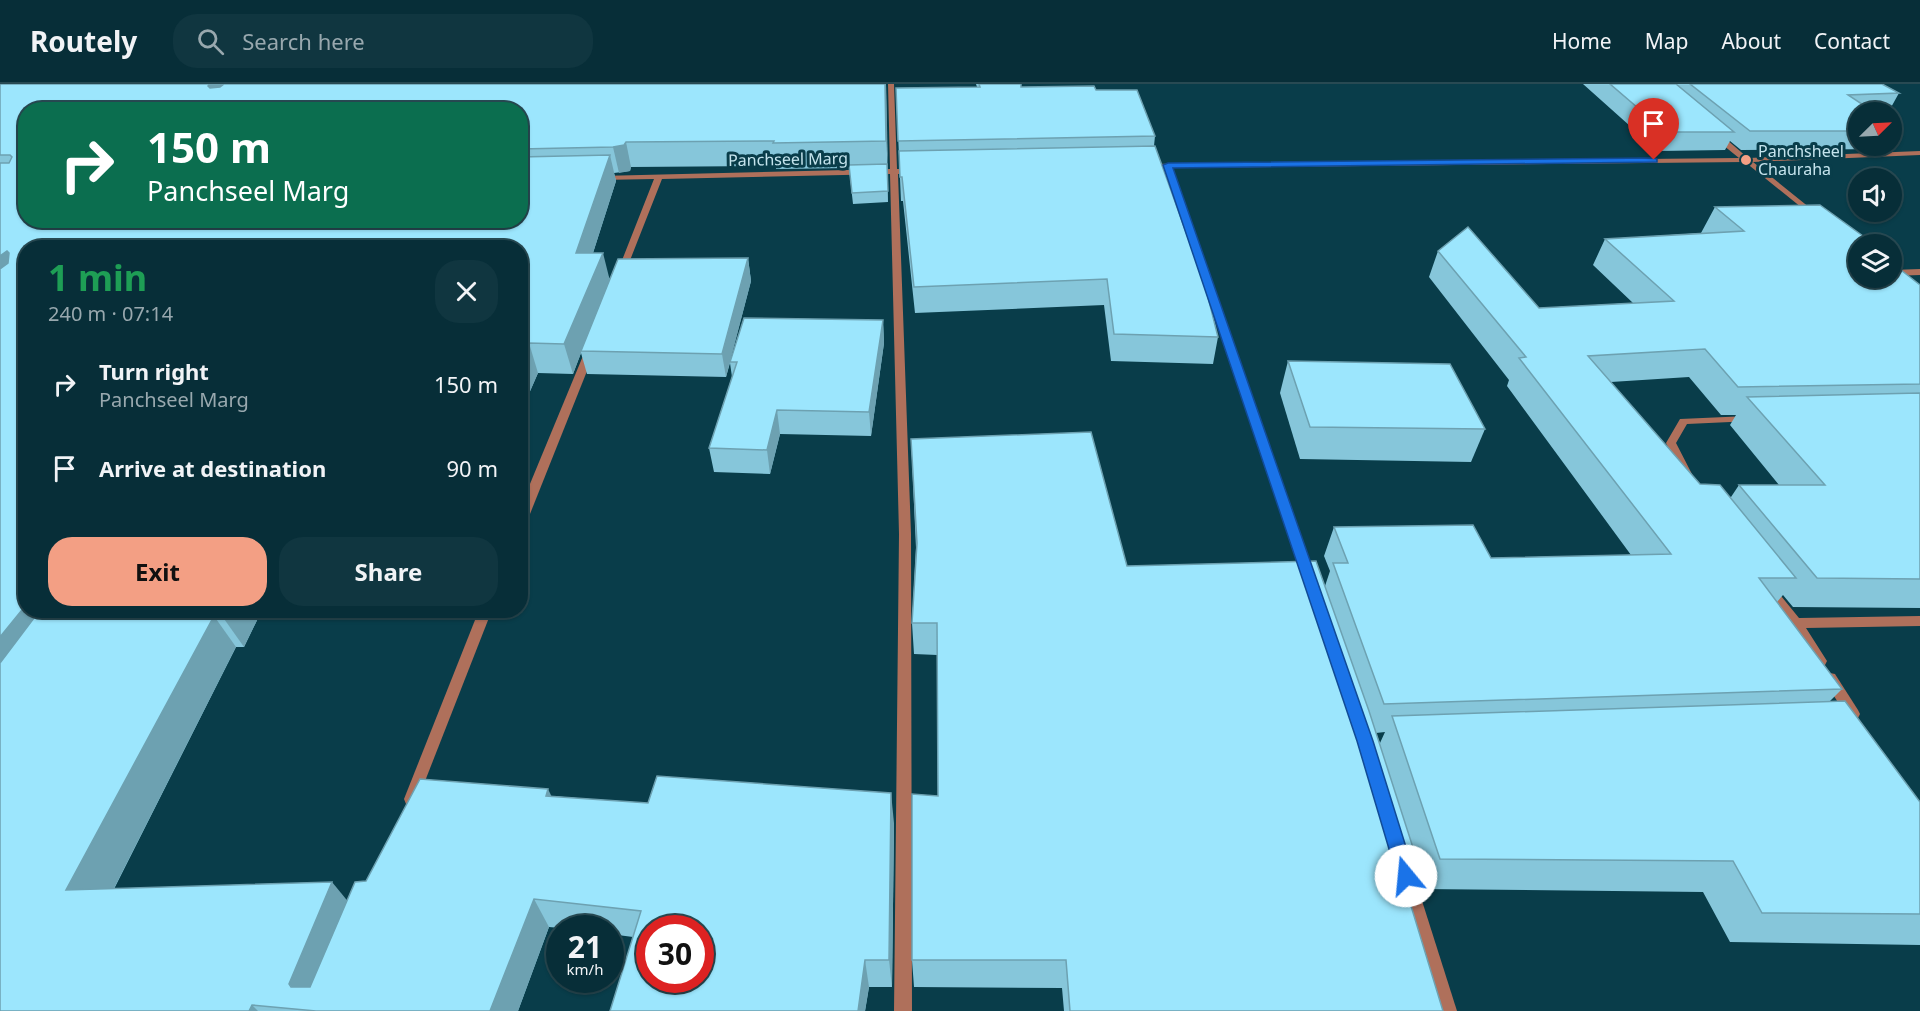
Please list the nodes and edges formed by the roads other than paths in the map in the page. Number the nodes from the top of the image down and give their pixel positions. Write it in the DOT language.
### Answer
graph roads {
  1 [pos="891,84"];
  2 [pos="1709,129"];
  3 [pos="1920,153"];
  4 [pos="1746,160"];
  5 [pos="1168,165"];
  6 [pos="1132,166"];
  7 [pos="895,171"];
  8 [pos="918,171"];
  9 [pos="659,177"];
  10 [pos="590,178"];
  11 [pos="1815,217"];
  12 [pos="1920,272"];
  13 [pos="1902,273"];
  14 [pos="616,285"];
  15 [pos="594,340"];
  16 [pos="1755,419"];
  17 [pos="1694,492"];
  18 [pos="528,504"];
  19 [pos="1760,576"];
  20 [pos="1311,583"];
  21 [pos="483,618"];
  22 [pos="1920,621"];
  23 [pos="1796,623"];
  24 [pos="1847,724"];
  25 [pos="406,811"];
  26 [pos="1400,854"];
  27 [pos="903,1011"];
  28 [pos="1448,1011"];
  1 -- 7 [label="street"];
  2 -- 4 [label="street"];
  3 -- 4 [label="street"];
  4 -- 5 [label="street"];
  4 -- 11 [label="street"];
  5 -- 6 [label="street"];
  5 -- 20 [label="street"];
  7 -- 8 [label="street, Panchseel Marg"];
  7 -- 9 [label="street, Panchseel Marg"];
  7 -- 27 [label="street"];
  9 -- 10 [label="street, Panchseel Marg"];
  9 -- 14 [label="street"];
  12 -- 13 [label="street"];
  15 -- 18 [label="street"];
  16 -- 17 [label="street"];
  19 -- 23 [label="street"];
  21 -- 25 [label="street"];
  22 -- 23 [label="street"];
  23 -- 24 [label="street"];
  26 -- 28 [label="street"];
}
